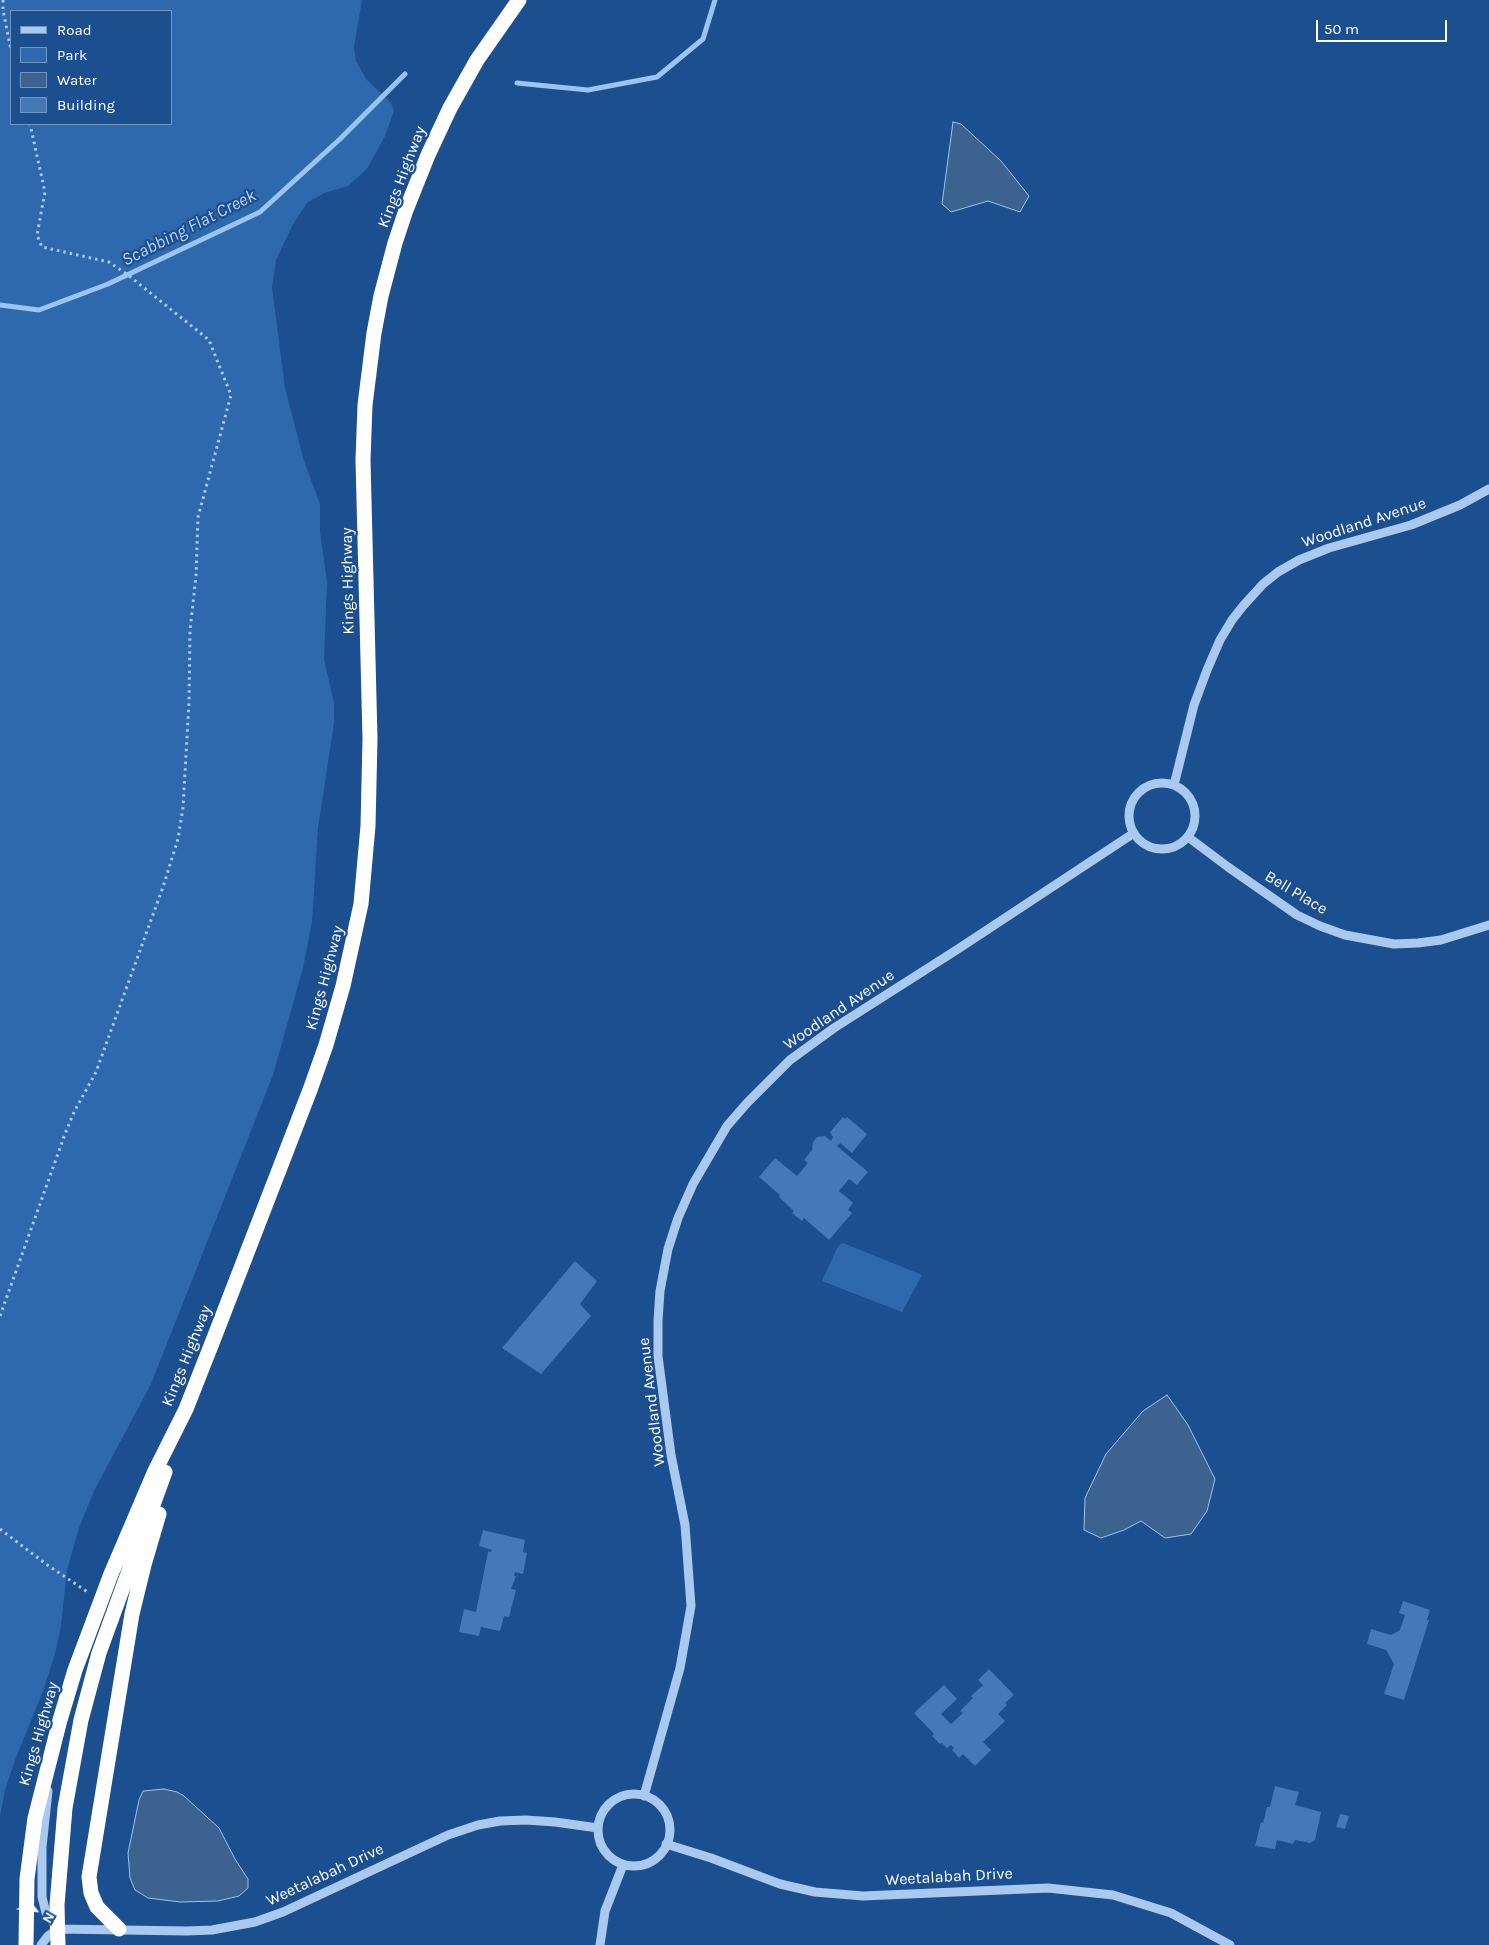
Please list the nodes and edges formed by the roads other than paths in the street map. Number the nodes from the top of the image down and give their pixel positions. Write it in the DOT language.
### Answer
graph roads {
  1 [pos="508,0"];
  2 [pos="519,0"];
  3 [pos="469,75"];
  4 [pos="1489,489"];
  5 [pos="1174,785"];
  6 [pos="1134,833"];
  7 [pos="1188,837"];
  8 [pos="1489,924"];
  9 [pos="60,1720"];
  10 [pos="644,1796"];
  11 [pos="598,1828"];
  12 [pos="666,1844"];
  13 [pos="623,1865"];
  14 [pos="58,1929"];
  15 [pos="119,1930"];
  16 [pos="26,1945"];
  17 [pos="41,1945"];
  18 [pos="58,1945"];
  19 [pos="600,1945"];
  20 [pos="1230,1945"];
  1 -- 3 [label="highway"];
  2 -- 3 [label="highway, Kings Highway"];
  3 -- 9 [label="highway, Kings Highway"];
  4 -- 5 [label="street, Woodland Avenue"];
  5 -- 6 [label="street"];
  5 -- 7 [label="street"];
  6 -- 7 [label="street"];
  6 -- 10 [label="street, Woodland Avenue"];
  7 -- 8 [label="street, Bell Place"];
  9 -- 14 [label="street"];
  9 -- 16 [label="highway, Kings Highway"];
  10 -- 11 [label="street"];
  10 -- 12 [label="street"];
  11 -- 13 [label="street"];
  11 -- 15 [label="street, Weetalabah Drive"];
  12 -- 13 [label="street"];
  12 -- 20 [label="street, Weetalabah Drive"];
  13 -- 19 [label="street"];
  14 -- 15 [label="street, Weetalabah Drive"];
  14 -- 15 [label="highway"];
  14 -- 17 [label="street"];
  14 -- 18 [label="highway"];
}
